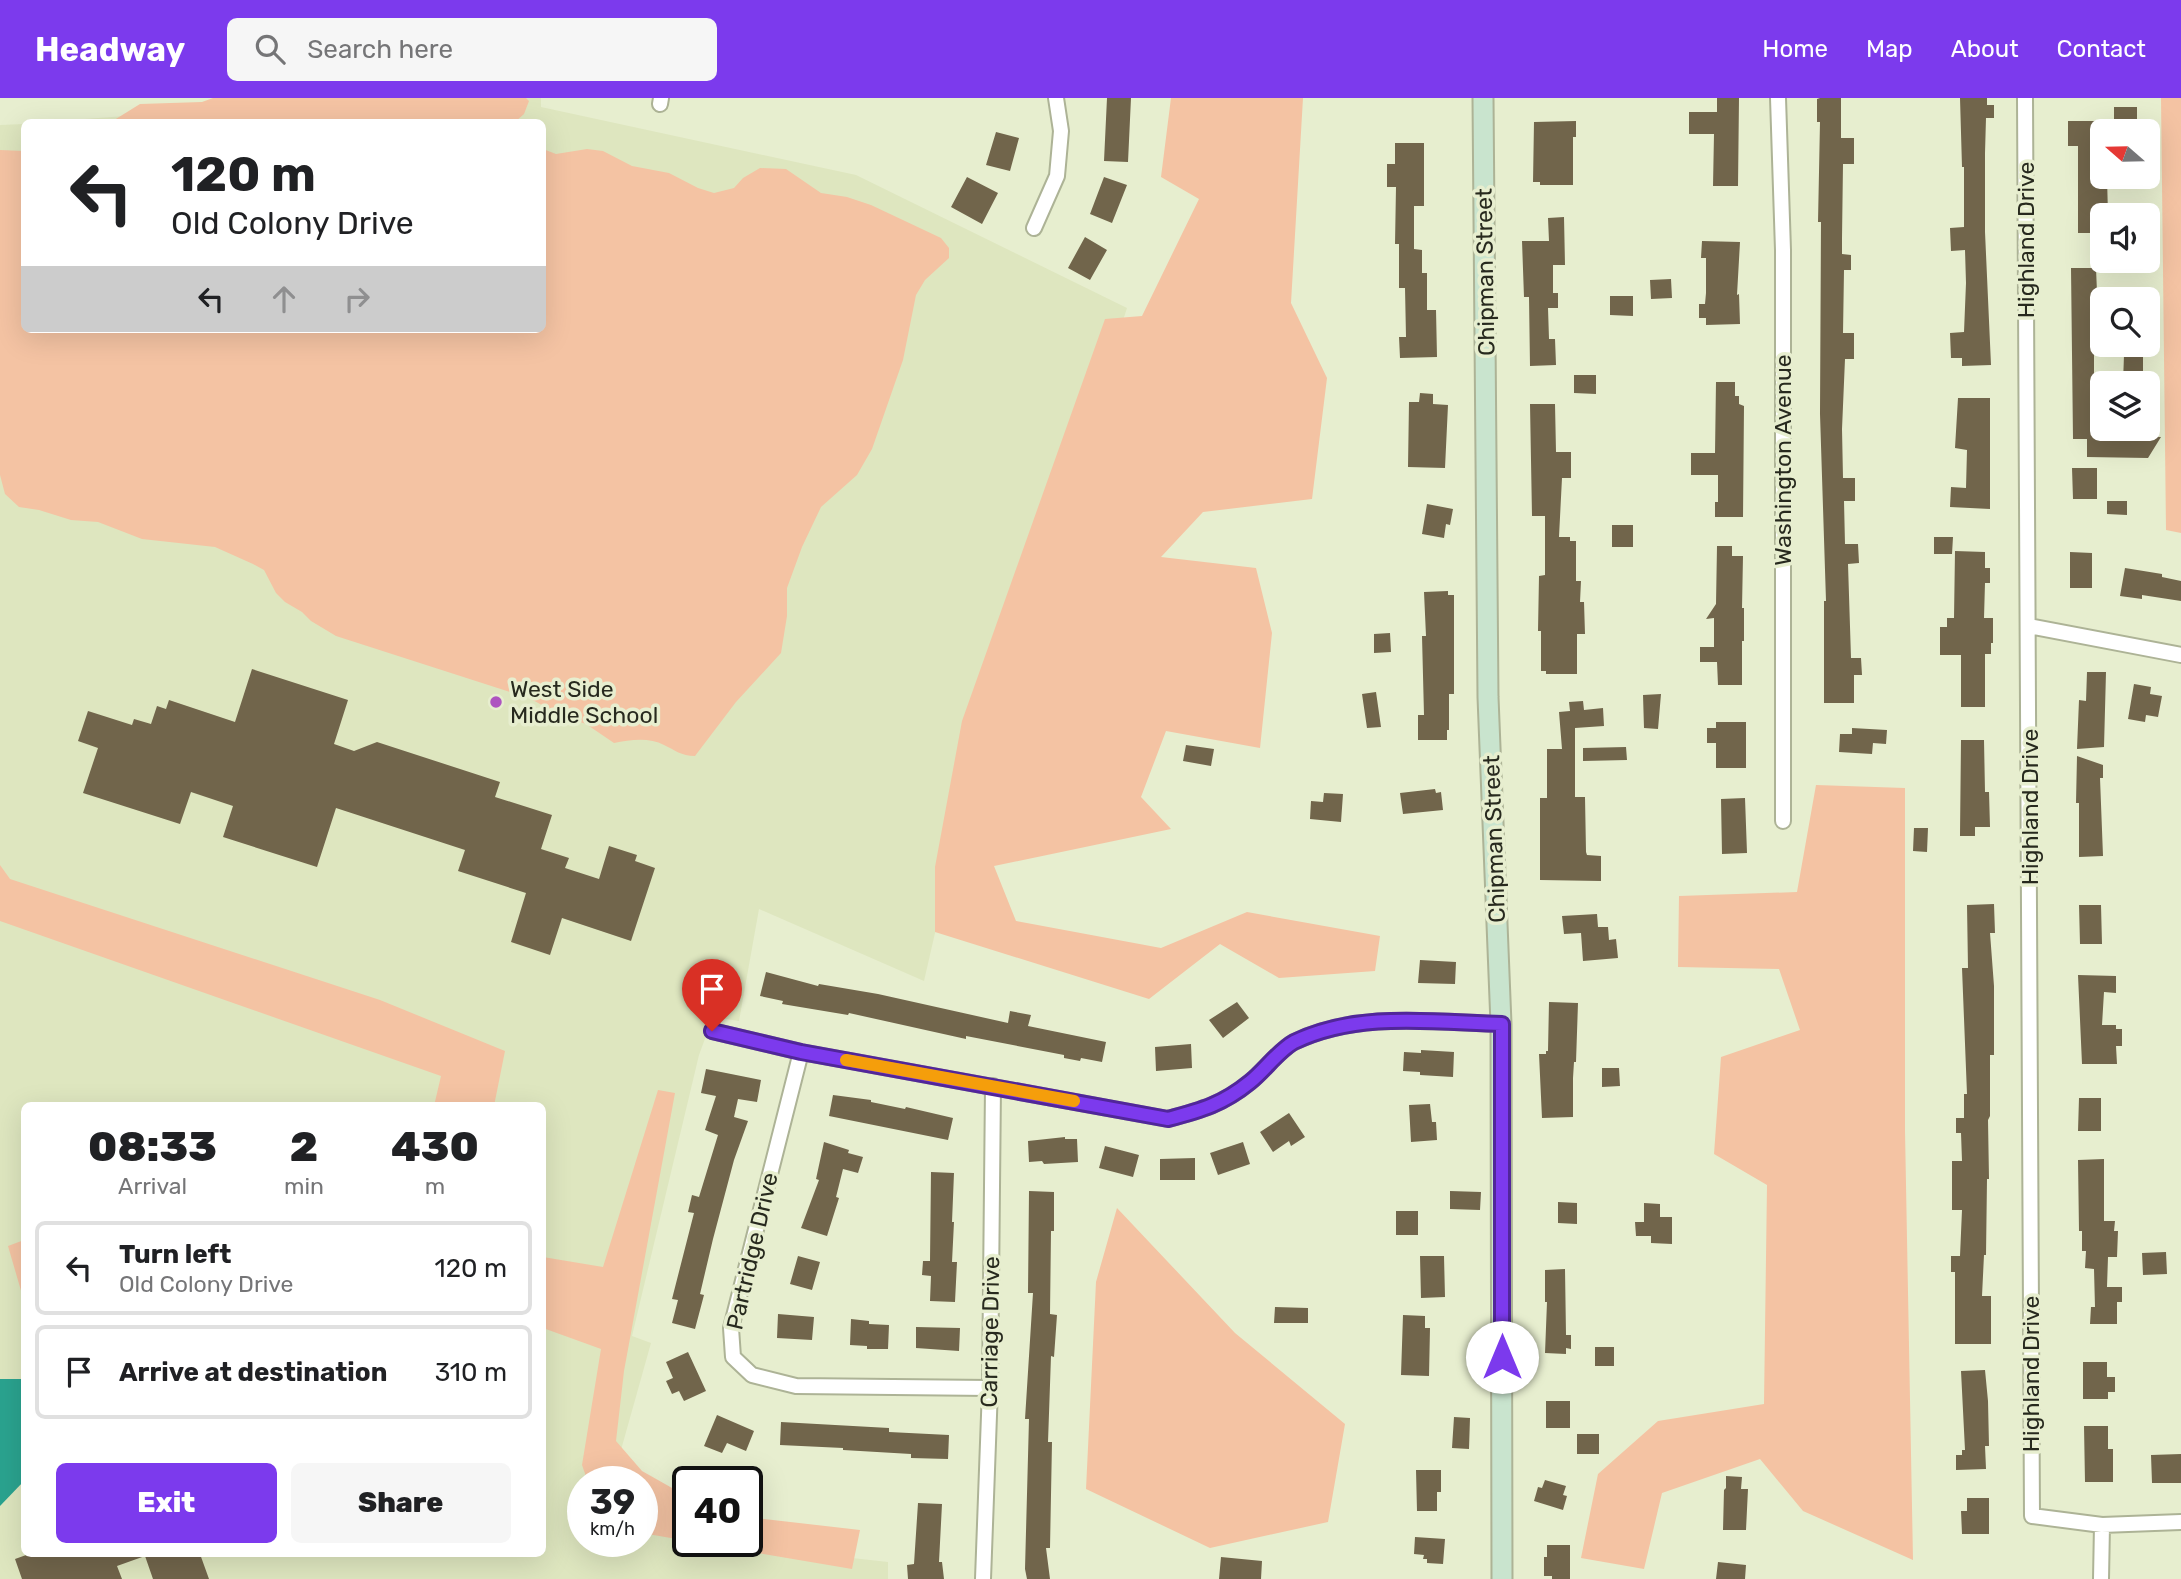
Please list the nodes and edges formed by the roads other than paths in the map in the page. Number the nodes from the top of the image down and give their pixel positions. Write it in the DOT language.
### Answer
graph roads {
  1 [pos="1056,98"];
  2 [pos="1483,98"];
  3 [pos="1778,98"];
  4 [pos="2025,98"];
  5 [pos="1034,228"];
  6 [pos="2029,626"];
  7 [pos="2181,655"];
  8 [pos="1783,821"];
  9 [pos="1502,1024"];
  10 [pos="712,1031"];
  11 [pos="801,1052"];
  12 [pos="993,1086"];
  13 [pos="989,1388"];
  14 [pos="2181,1522"];
  15 [pos="2102,1525"];
  16 [pos="983,1579"];
  17 [pos="1502,1579"];
  18 [pos="2101,1579"];
  1 -- 5 [label="street"];
  2 -- 9 [label="street, Chipman Street"];
  3 -- 8 [label="street, Washington Avenue"];
  4 -- 6 [label="street, Highland Drive"];
  6 -- 7 [label="street"];
  6 -- 15 [label="street, Highland Drive"];
  9 -- 12 [label="street"];
  9 -- 17 [label="street, Chipman Street"];
  10 -- 11 [label="street"];
  11 -- 12 [label="street"];
  11 -- 13 [label="street, Partridge Drive"];
  12 -- 13 [label="street, Carriage Drive"];
  13 -- 16 [label="street, Carriage Drive"];
  14 -- 15 [label="street"];
  15 -- 18 [label="street"];
}
